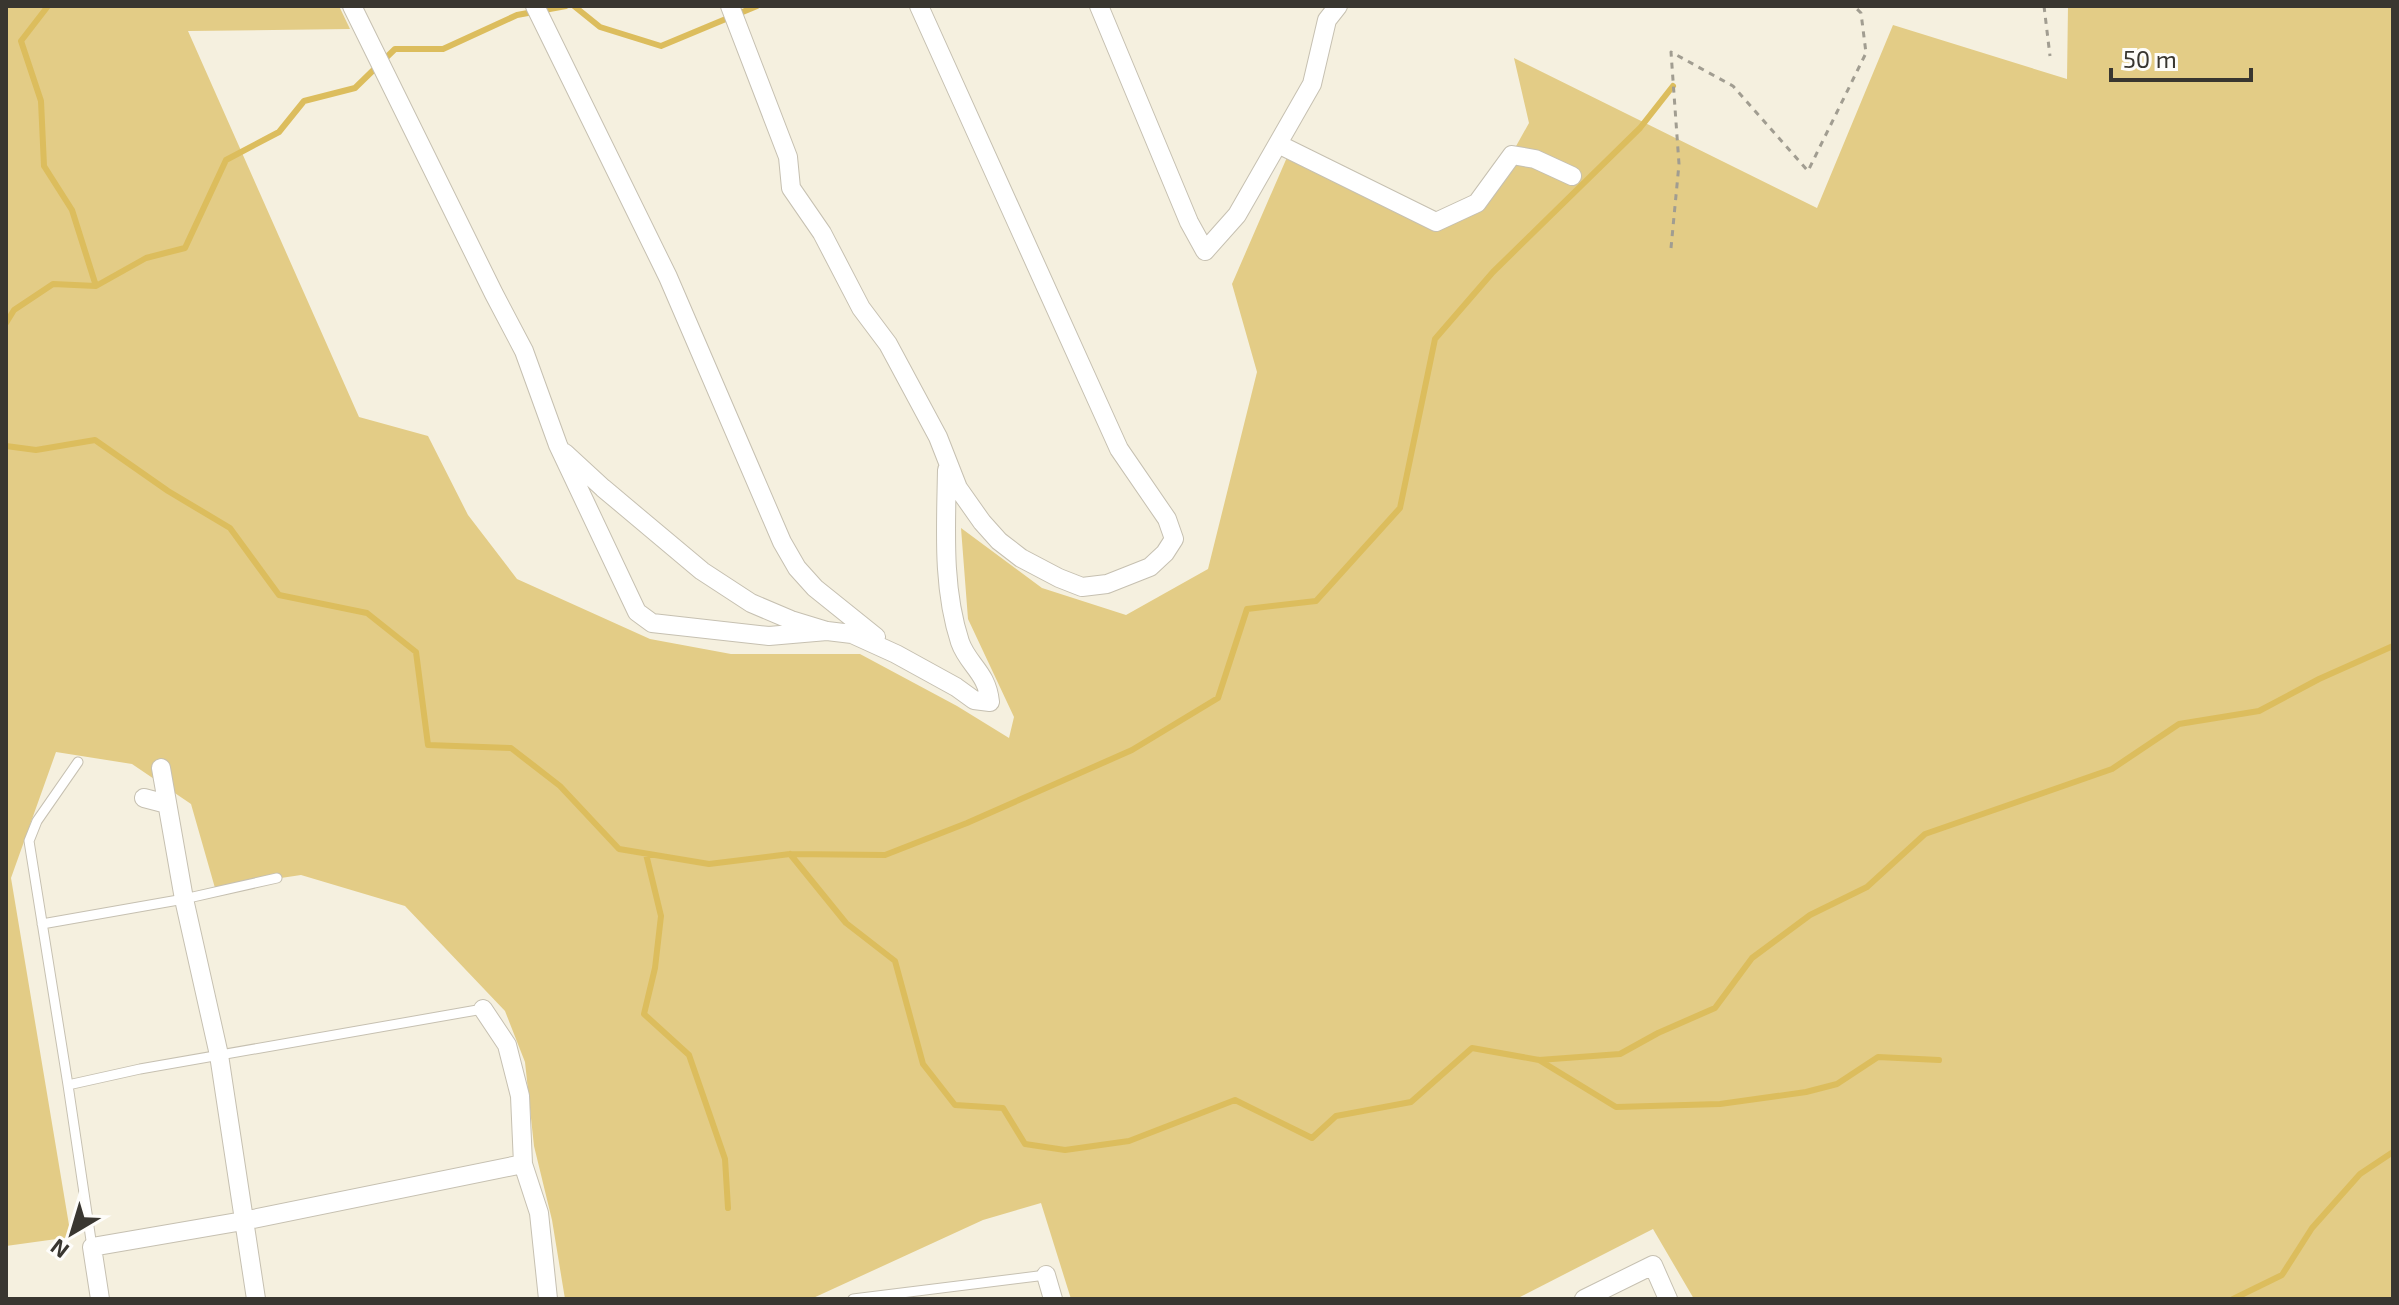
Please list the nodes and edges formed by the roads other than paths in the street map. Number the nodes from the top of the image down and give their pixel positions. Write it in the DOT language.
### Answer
graph roads {
  1 [pos="352,6"];
  2 [pos="535,6"];
  3 [pos="919,6"];
  4 [pos="1099,6"];
  5 [pos="1338,6"];
  6 [pos="735,9"];
  7 [pos="1278,144"];
  8 [pos="1572,176"];
  9 [pos="558,445"];
  10 [pos="947,459"];
  11 [pos="827,631"];
  12 [pos="896,654"];
  13 [pos="78,762"];
  14 [pos="161,768"];
  15 [pos="144,798"];
  16 [pos="167,804"];
  17 [pos="277,878"];
  18 [pos="184,899"];
  19 [pos="42,924"];
  20 [pos="483,1009"];
  21 [pos="219,1055"];
  22 [pos="68,1085"];
  23 [pos="523,1164"];
  24 [pos="243,1221"];
  25 [pos="92,1247"];
  26 [pos="1046,1275"];
  27 [pos="100,1299"];
  28 [pos="256,1299"];
  29 [pos="548,1299"];
  30 [pos="853,1299"];
  31 [pos="1053,1299"];
  32 [pos="1584,1299"];
  33 [pos="1668,1299"];
  1 -- 9 [label="street"];
  2 -- 12 [label="street"];
  3 -- 10 [label="street"];
  4 -- 7 [label="street"];
  5 -- 7 [label="street"];
  6 -- 10 [label="street"];
  7 -- 8 [label="street"];
  9 -- 11 [label="street"];
  9 -- 11 [label="street"];
  10 -- 12 [label="street"];
  11 -- 12 [label="street"];
  13 -- 19 [label="lane"];
  14 -- 16 [label="street"];
  15 -- 16 [label="street"];
  16 -- 18 [label="street"];
  17 -- 18 [label="lane"];
  18 -- 19 [label="lane"];
  18 -- 21 [label="street"];
  19 -- 22 [label="lane"];
  20 -- 21 [label="lane"];
  20 -- 23 [label="street"];
  21 -- 22 [label="lane"];
  21 -- 24 [label="street"];
  22 -- 25 [label="lane"];
  23 -- 24 [label="street"];
  23 -- 29 [label="street"];
  24 -- 25 [label="street"];
  24 -- 28 [label="street"];
  25 -- 27 [label="street"];
  26 -- 30 [label="lane"];
  26 -- 31 [label="street"];
  32 -- 33 [label="street"];
}
